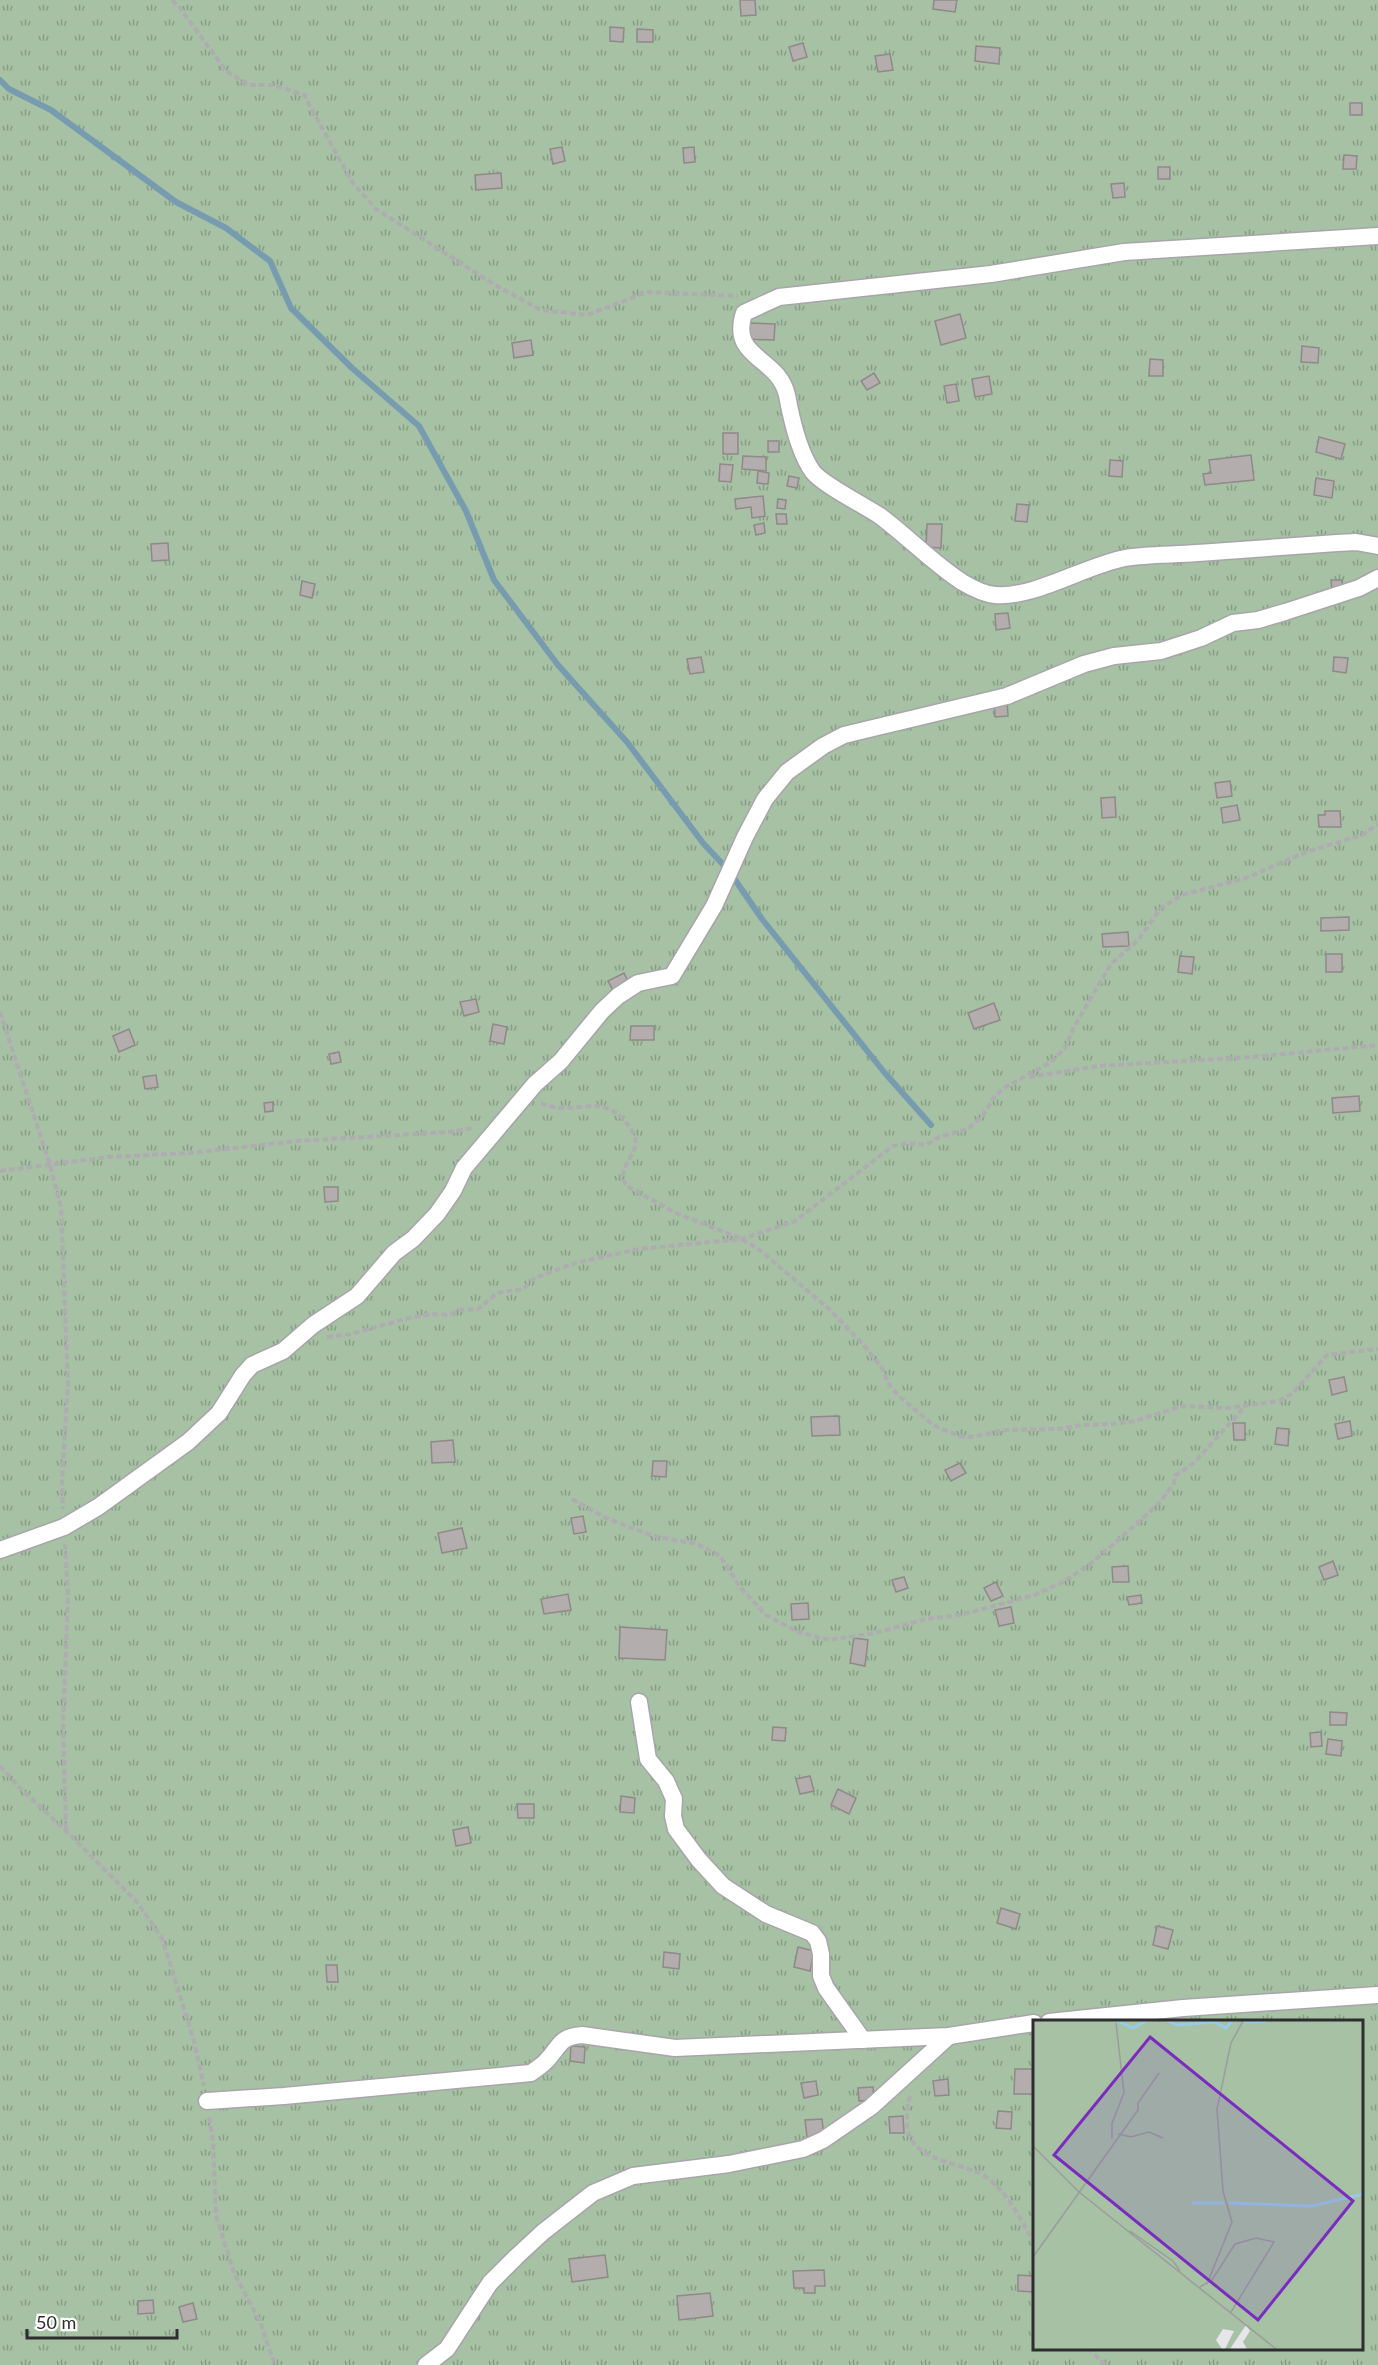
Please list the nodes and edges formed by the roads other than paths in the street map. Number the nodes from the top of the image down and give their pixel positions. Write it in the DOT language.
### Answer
graph roads {
  1 [pos="1378,236"];
  2 [pos="1378,546"];
  3 [pos="1378,578"];
  4 [pos="0,1550"];
  5 [pos="639,1702"];
  6 [pos="1378,1995"];
  7 [pos="1068,2020"];
  8 [pos="1033,2023"];
  9 [pos="949,2036"];
  10 [pos="863,2040"];
  11 [pos="207,2101"];
  12 [pos="426,2365"];
  1 -- 2 [label="street"];
  3 -- 4 [label="street"];
  5 -- 10 [label="street"];
  6 -- 7 [label="street"];
  8 -- 9 [label="street"];
  9 -- 10 [label="street"];
  9 -- 12 [label="street"];
  10 -- 11 [label="street"];
}
